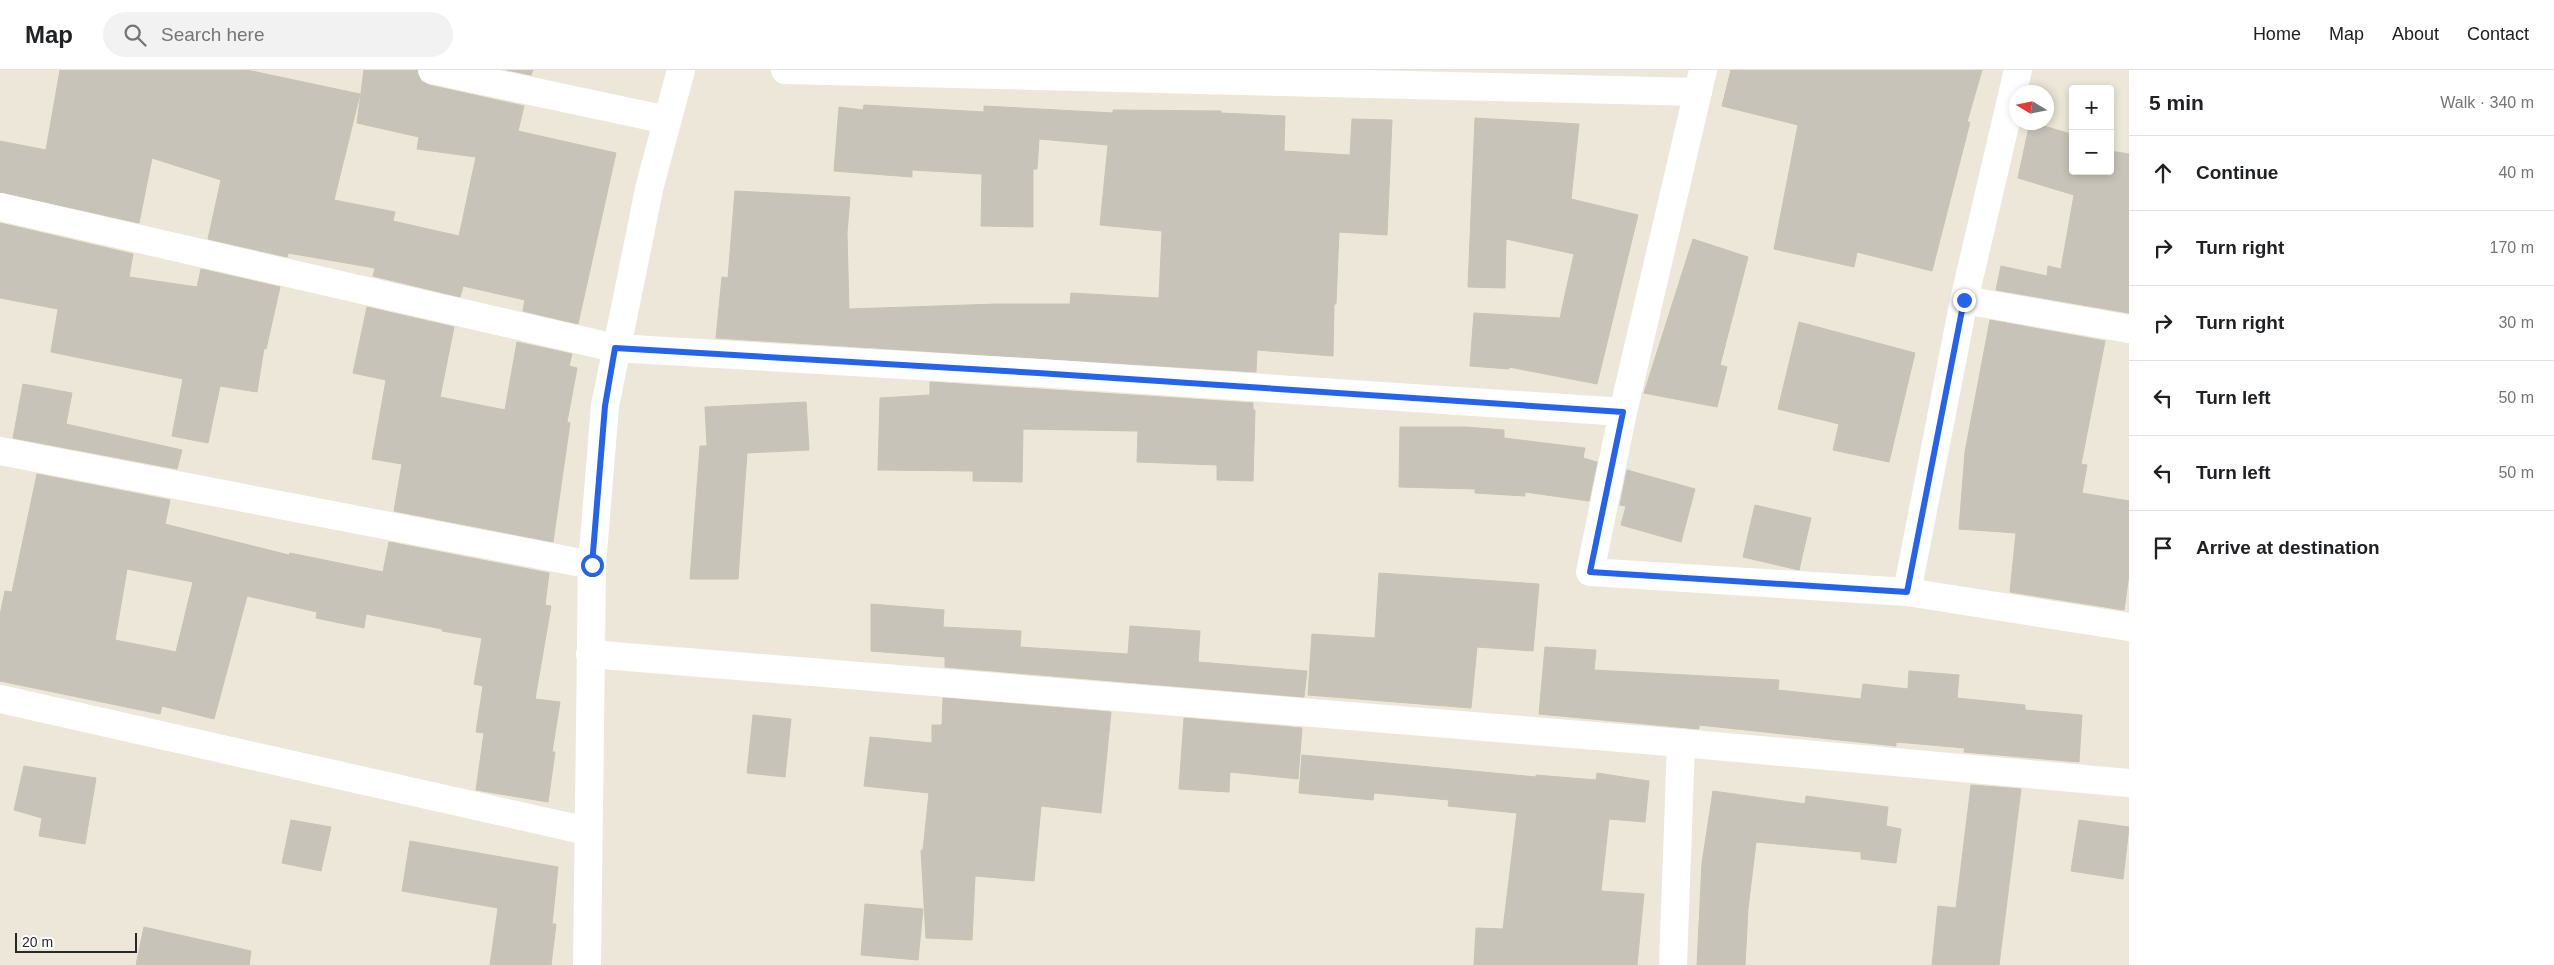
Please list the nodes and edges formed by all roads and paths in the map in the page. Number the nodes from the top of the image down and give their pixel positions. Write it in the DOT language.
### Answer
graph roads {
  1 [pos="432,70"];
  2 [pos="681,70"];
  3 [pos="785,70"];
  4 [pos="2018,70"];
  5 [pos="1700,81"];
  6 [pos="667,120"];
  7 [pos="0,207"];
  8 [pos="1964,300"];
  9 [pos="2129,329"];
  10 [pos="615,348"];
  11 [pos="1623,412"];
  12 [pos="0,451"];
  13 [pos="592,565"];
  14 [pos="1907,592"];
  15 [pos="2129,627"];
  16 [pos="590,654"];
  17 [pos="0,699"];
  18 [pos="1681,743"];
  19 [pos="2129,783"];
  20 [pos="587,831"];
  21 [pos="588,965"];
  22 [pos="1673,965"];
  1 -- 6 [label="street"];
  2 -- 6 [label="street"];
  3 -- 5 [label="street"];
  4 -- 8 [label="street"];
  5 -- 11 [label="street"];
  6 -- 10 [label="street"];
  7 -- 10 [label="street"];
  8 -- 9 [label="street"];
  8 -- 14 [label="street"];
  10 -- 11 [label="street"];
  10 -- 13 [label="street"];
  11 -- 14 [label="street"];
  12 -- 13 [label="street"];
  13 -- 16 [label="street"];
  14 -- 15 [label="street"];
  16 -- 18 [label="street"];
  16 -- 20 [label="street"];
  17 -- 20 [label="street"];
  18 -- 19 [label="street"];
  18 -- 22 [label="street"];
  20 -- 21 [label="street"];
}
